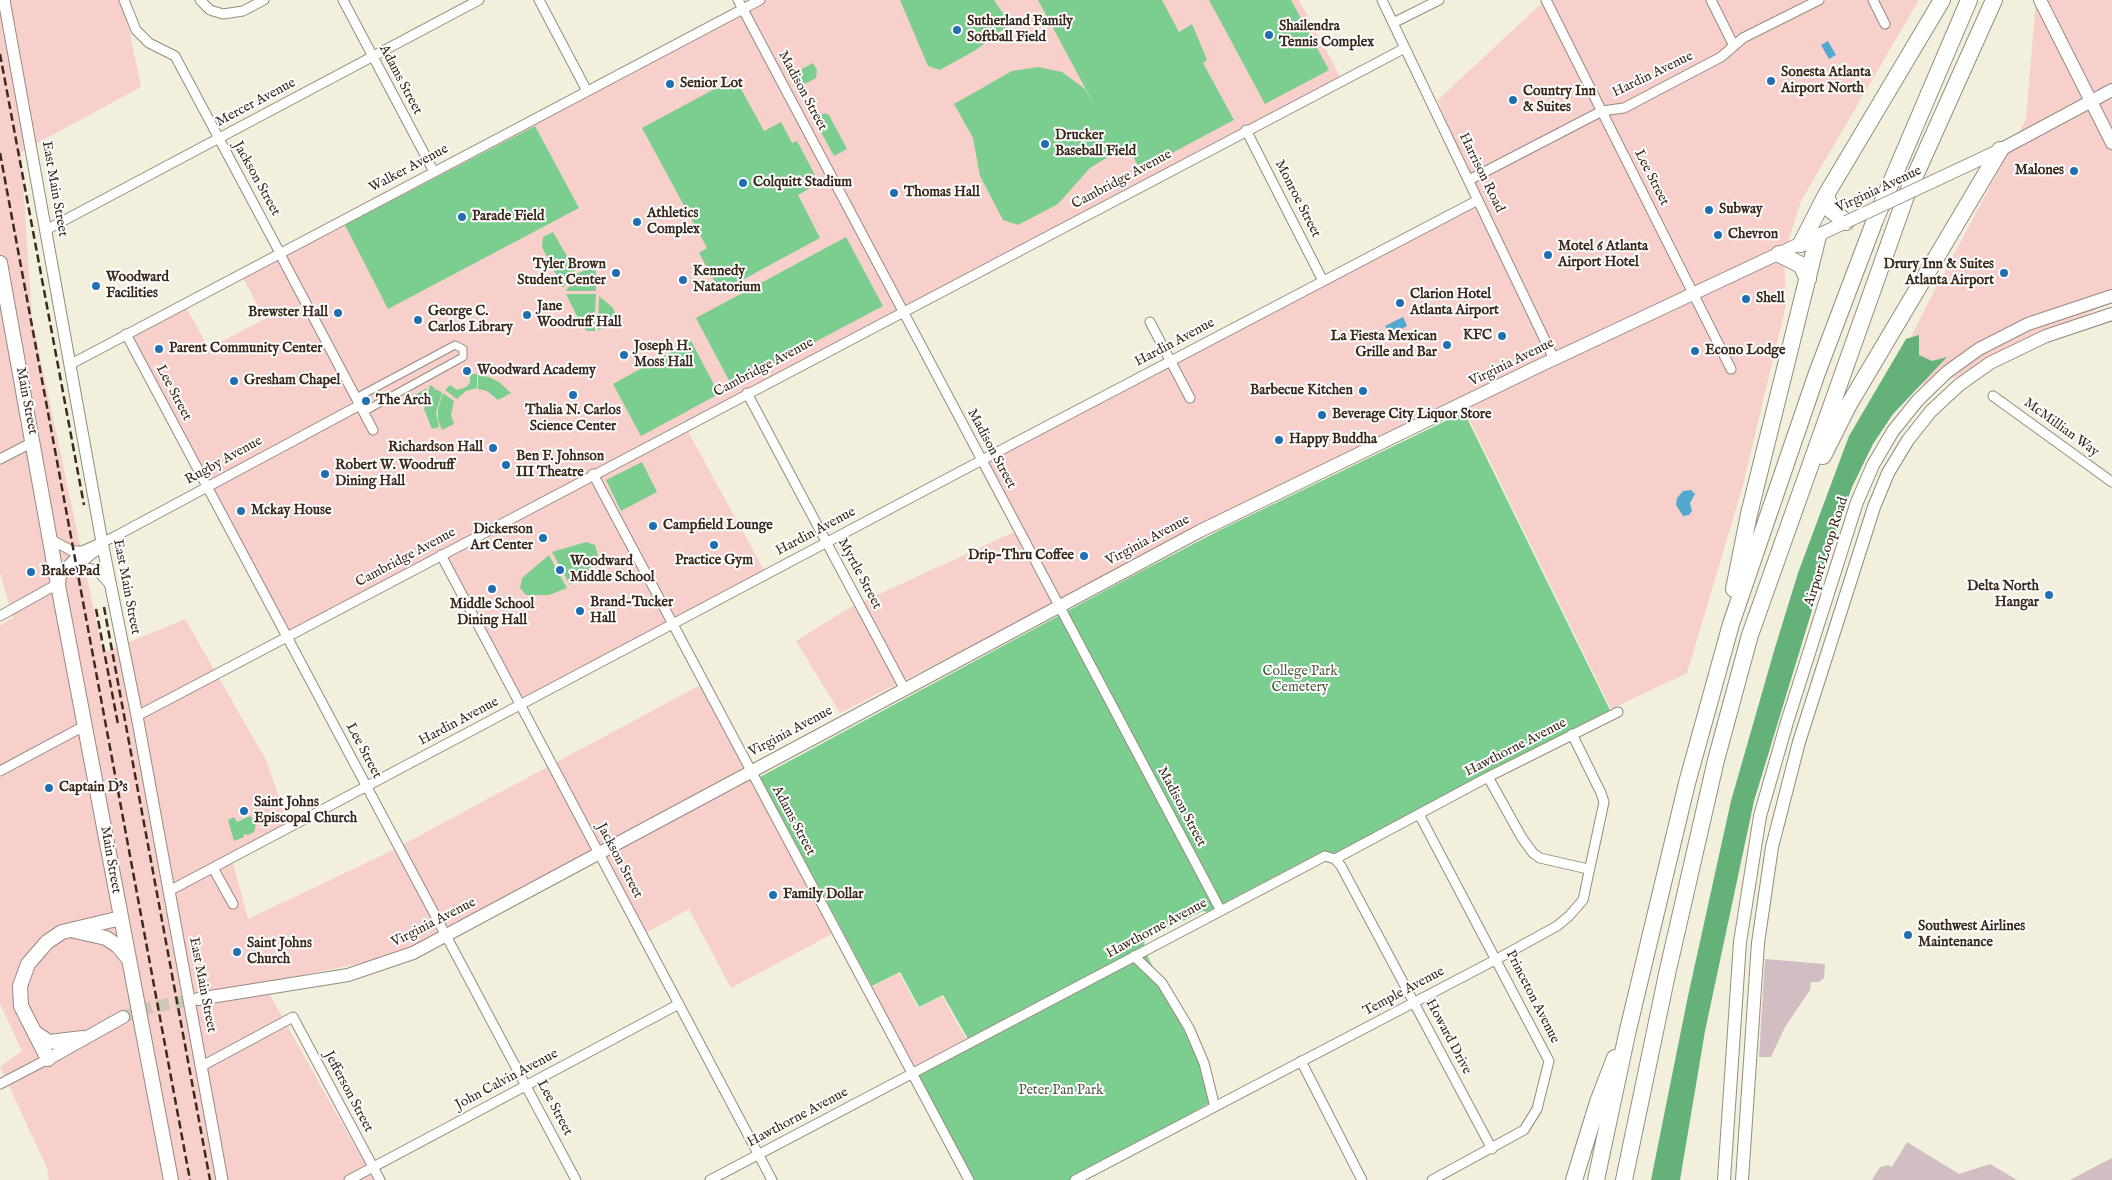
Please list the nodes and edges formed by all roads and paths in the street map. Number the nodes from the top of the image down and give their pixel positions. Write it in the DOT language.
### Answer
graph roads {
  1 [pos="4,0"];
  2 [pos="124,0"];
  3 [pos="200,0"];
  4 [pos="264,0"];
  5 [pos="342,0"];
  6 [pos="479,0"];
  7 [pos="539,0"];
  8 [pos="738,0"];
  9 [pos="760,0"];
  10 [pos="1382,0"];
  11 [pos="1439,0"];
  12 [pos="1546,0"];
  13 [pos="1711,0"];
  14 [pos="1819,0"];
  15 [pos="1872,0"];
  16 [pos="1942,0"];
  17 [pos="1968,0"];
  18 [pos="1994,0"];
  19 [pos="2040,0"];
  20 [pos="743,9"];
  21 [pos="1393,23"];
  22 [pos="1885,24"];
  23 [pos="1734,46"];
  24 [pos="1405,48"];
  25 [pos="372,57"];
  26 [pos="2112,90"];
  27 [pos="587,91"];
  28 [pos="2092,102"];
  29 [pos="1602,111"];
  30 [pos="1246,130"];
  31 [pos="218,140"];
  32 [pos="2112,143"];
  33 [pos="2000,150"];
  34 [pos="434,172"];
  35 [pos="1468,180"];
  36 [pos="1826,196"];
  37 [pos="1478,200"];
  38 [pos="1846,222"];
  39 [pos="46,230"];
  40 [pos="1818,236"];
  41 [pos="1801,244"];
  42 [pos="1779,254"];
  43 [pos="281,255"];
  44 [pos="0,263"];
  45 [pos="1808,279"];
  46 [pos="1323,281"];
  47 [pos="1694,293"];
  48 [pos="2112,296"];
  49 [pos="903,311"];
  50 [pos="2112,314"];
  51 [pos="1150,322"];
  52 [pos="126,334"];
  53 [pos="1554,359"];
  54 [pos="1170,361"];
  55 [pos="71,364"];
  56 [pos="1731,369"];
  57 [pos="747,393"];
  58 [pos="1993,396"];
  59 [pos="1190,398"];
  60 [pos="360,405"];
  61 [pos="373,430"];
  62 [pos="33,442"];
  63 [pos="0,459"];
  64 [pos="982,460"];
  65 [pos="593,474"];
  66 [pos="2112,482"];
  67 [pos="207,486"];
  68 [pos="50,539"];
  69 [pos="102,542"];
  70 [pos="826,542"];
  71 [pos="82,551"];
  72 [pos="441,555"];
  73 [pos="75,566"];
  74 [pos="58,585"];
  75 [pos="110,585"];
  76 [pos="1059,605"];
  77 [pos="0,616"];
  78 [pos="673,624"];
  79 [pos="1731,624"];
  80 [pos="1750,635"];
  81 [pos="287,636"];
  82 [pos="904,688"];
  83 [pos="520,705"];
  84 [pos="1618,712"];
  85 [pos="137,716"];
  86 [pos="86,725"];
  87 [pos="1572,734"];
  88 [pos="0,771"];
  89 [pos="751,771"];
  90 [pos="1488,777"];
  91 [pos="367,786"];
  92 [pos="1419,814"];
  93 [pos="599,852"];
  94 [pos="1335,859"];
  95 [pos="214,868"];
  96 [pos="1588,869"];
  97 [pos="169,891"];
  98 [pos="233,904"];
  99 [pos="1221,911"];
  100 [pos="121,918"];
  101 [pos="66,930"];
  102 [pos="446,935"];
  103 [pos="1134,956"];
  104 [pos="1497,959"];
  105 [pos="129,960"];
  106 [pos="198,998"];
  107 [pos="1414,1002"];
  108 [pos="679,1004"];
  109 [pos="123,1017"];
  110 [pos="34,1032"];
  111 [pos="1627,1034"];
  112 [pos="83,1038"];
  113 [pos="48,1059"];
  114 [pos="1301,1062"];
  115 [pos="202,1066"];
  116 [pos="912,1073"];
  117 [pos="0,1084"];
  118 [pos="526,1086"];
  119 [pos="1215,1107"];
  120 [pos="1492,1149"];
  121 [pos="759,1154"];
  122 [pos="373,1167"];
  123 [pos="1624,1179"];
  124 [pos="171,1180"];
  125 [pos="222,1180"];
  126 [pos="349,1180"];
  127 [pos="380,1180"];
  128 [pos="576,1180"];
  129 [pos="710,1180"];
  130 [pos="772,1180"];
  131 [pos="969,1180"];
  132 [pos="1075,1180"];
  133 [pos="1362,1180"];
  134 [pos="1432,1180"];
  135 [pos="1574,1180"];
  136 [pos="1596,1180"];
  137 [pos="1724,1180"];
  138 [pos="1742,1180"];
  1 -- 39 [label="street, East Main Street"];
  2 -- 31 [label="street, Jackson Street"];
  3 -- 4 [label="street"];
  5 -- 25 [label="street, Adams Street"];
  6 -- 25 [label="street, Mercer Avenue"];
  7 -- 27 [label="street"];
  8 -- 20 [label="street, Madison Street"];
  9 -- 20 [label="street, Walker Avenue"];
  10 -- 21 [label="street, Harrison Road"];
  11 -- 21 [label="street"];
  12 -- 29 [label="street, Lee Street"];
  13 -- 23 [label="street"];
  14 -- 23 [label="street, Hardin Avenue"];
  15 -- 22 [label="street"];
  16 -- 36 [label="highway"];
  17 -- 79 [label="highway"];
  18 -- 80 [label="highway"];
  19 -- 28 [label="main road"];
  20 -- 27 [label="street, Walker Avenue"];
  20 -- 49 [label="street, Madison Street"];
  21 -- 24 [label="street, Harrison Road"];
  23 -- 29 [label="street, Hardin Avenue"];
  24 -- 30 [label="street, Cambridge Avenue"];
  24 -- 35 [label="street, Harrison Road"];
  25 -- 31 [label="street, Mercer Avenue"];
  25 -- 34 [label="street, Adams Street"];
  26 -- 28 [label="main road, Virginia Avenue"];
  27 -- 34 [label="street, Walker Avenue"];
  28 -- 32 [label="main road"];
  28 -- 33 [label="main road, Virginia Avenue"];
  29 -- 35 [label="street, Hardin Avenue"];
  29 -- 47 [label="street, Lee Street"];
  30 -- 46 [label="street, Monroe Street"];
  30 -- 49 [label="street, Cambridge Avenue"];
  31 -- 39 [label="street, Mercer Avenue"];
  31 -- 43 [label="street, Jackson Street"];
  33 -- 38 [label="main road, Virginia Avenue, bridge"];
  33 -- 80 [label="highway"];
  34 -- 43 [label="street, Walker Avenue"];
  35 -- 37 [label="street, Harrison Road"];
  36 -- 38 [label="highway"];
  36 -- 41 [label="highway"];
  37 -- 46 [label="street, Hardin Avenue"];
  37 -- 53 [label="street, Harrison Road"];
  38 -- 40 [label="main road, Virginia Avenue"];
  39 -- 55 [label="street, East Main Street"];
  40 -- 41 [label="main road, Virginia Avenue"];
  40 -- 45 [label="highway"];
  41 -- 42 [label="main road, Virginia Avenue"];
  42 -- 45 [label="highway"];
  42 -- 47 [label="main road, Virginia Avenue"];
  43 -- 52 [label="street, Walker Avenue"];
  43 -- 60 [label="street, Jackson Street"];
  44 -- 62 [label="main road, Main Street"];
  45 -- 79 [label="highway"];
  46 -- 54 [label="street, Hardin Avenue"];
  47 -- 53 [label="main road, Virginia Avenue"];
  47 -- 56 [label="street, Lee Street"];
  48 -- 137 [label="main road, Airport Loop Road"];
  49 -- 57 [label="street, Cambridge Avenue"];
  49 -- 64 [label="street, Madison Street"];
  50 -- 138 [label="main road"];
  51 -- 54 [label="street"];
  52 -- 55 [label="street, Walker Avenue"];
  52 -- 67 [label="street, Lee Street"];
  53 -- 76 [label="main road, Virginia Avenue"];
  54 -- 59 [label="street"];
  54 -- 64 [label="street, Hardin Avenue"];
  55 -- 69 [label="street, East Main Street"];
  57 -- 65 [label="street, Cambridge Avenue"];
  57 -- 70 [label="street, Myrtle Street"];
  58 -- 66 [label="street, McMillian Way"];
  60 -- 60 [label="street"];
  60 -- 61 [label="street, Jackson Street"];
  60 -- 67 [label="street, Rugby Avenue"];
  62 -- 63 [label="street"];
  62 -- 68 [label="main road, Main Street"];
  64 -- 70 [label="street, Hardin Avenue"];
  64 -- 76 [label="street, Madison Street"];
  65 -- 72 [label="street, Cambridge Avenue"];
  65 -- 78 [label="street, Adams Street"];
  67 -- 69 [label="street, Rugby Avenue"];
  67 -- 81 [label="street, Lee Street"];
  68 -- 71 [label="street"];
  68 -- 74 [label="main road, Main Street"];
  69 -- 71 [label="street, Rugby Avenue"];
  69 -- 73 [label="street, Rugby Avenue"];
  69 -- 75 [label="street, East Main Street"];
  70 -- 78 [label="street, Hardin Avenue"];
  70 -- 82 [label="street, Myrtle Street"];
  71 -- 74 [label="street, Rugby Avenue"];
  72 -- 81 [label="street, Cambridge Avenue"];
  72 -- 83 [label="street, Jackson Street"];
  73 -- 74 [label="street, Rugby Avenue"];
  73 -- 75 [label="street"];
  74 -- 77 [label="street, Rugby Avenue"];
  74 -- 86 [label="main road, Main Street"];
  75 -- 85 [label="street, East Main Street"];
  76 -- 82 [label="main road, Virginia Avenue"];
  76 -- 99 [label="street, Madison Street"];
  78 -- 83 [label="street, Hardin Avenue"];
  78 -- 89 [label="street, Adams Street"];
  79 -- 111 [label="highway"];
  80 -- 123 [label="highway"];
  81 -- 85 [label="street, Cambridge Avenue"];
  81 -- 91 [label="street, Lee Street"];
  82 -- 89 [label="main road, Virginia Avenue"];
  83 -- 91 [label="street, Hardin Avenue"];
  83 -- 93 [label="street, Jackson Street"];
  84 -- 87 [label="street, Hawthorne Avenue"];
  85 -- 97 [label="street, East Main Street"];
  86 -- 88 [label="street"];
  86 -- 100 [label="main road, Main Street"];
  87 -- 90 [label="street, Hawthorne Avenue"];
  87 -- 96 [label="street, Temple Avenue"];
  89 -- 93 [label="main road, Virginia Avenue"];
  89 -- 116 [label="street, Adams Street"];
  90 -- 92 [label="street, Hawthorne Avenue"];
  90 -- 96 [label="street"];
  91 -- 95 [label="street, Hardin Avenue"];
  91 -- 102 [label="street, Lee Street"];
  92 -- 94 [label="street, Hawthorne Avenue"];
  92 -- 104 [label="street, Princeton Avenue"];
  93 -- 102 [label="main road, Virginia Avenue"];
  93 -- 108 [label="street, Jackson Street"];
  94 -- 99 [label="street, Hawthorne Avenue"];
  94 -- 107 [label="street, Howard Drive"];
  95 -- 97 [label="street, Hardin Avenue"];
  95 -- 98 [label="street"];
  96 -- 104 [label="street, Temple Avenue"];
  97 -- 115 [label="street, East Main Street"];
  99 -- 103 [label="street, Hawthorne Avenue"];
  100 -- 101 [label="main road"];
  100 -- 105 [label="main road, Main Street"];
  101 -- 105 [label="main road"];
  101 -- 110 [label="main road"];
  102 -- 106 [label="main road, Virginia Avenue"];
  102 -- 118 [label="street, Lee Street"];
  103 -- 116 [label="street, Hawthorne Avenue"];
  103 -- 119 [label="street"];
  104 -- 107 [label="street, Temple Avenue"];
  104 -- 120 [label="street, Princeton Avenue"];
  105 -- 124 [label="main road, Main Street"];
  107 -- 114 [label="street, Temple Avenue"];
  107 -- 120 [label="street, Howard Drive"];
  108 -- 118 [label="street, John Calvin Avenue"];
  108 -- 121 [label="street, Jackson Street"];
  109 -- 112 [label="main road"];
  110 -- 112 [label="main road"];
  110 -- 113 [label="main road"];
  111 -- 135 [label="highway"];
  111 -- 136 [label="highway"];
  112 -- 113 [label="main road"];
  113 -- 117 [label="street"];
  114 -- 119 [label="street, Temple Avenue"];
  114 -- 133 [label="street"];
  115 -- 122 [label="street, Jefferson Street"];
  115 -- 125 [label="street, East Main Street"];
  116 -- 121 [label="street, Hawthorne Avenue"];
  116 -- 131 [label="street, Adams Street"];
  118 -- 122 [label="street, John Calvin Avenue"];
  118 -- 128 [label="street, Lee Street"];
  119 -- 132 [label="street, Temple Avenue"];
  120 -- 134 [label="street, Princeton Avenue"];
  121 -- 129 [label="street, Hawthorne Avenue"];
  121 -- 130 [label="street, Jackson Street"];
  122 -- 126 [label="street, John Calvin Avenue"];
  122 -- 127 [label="street, Jefferson Street"];
}
